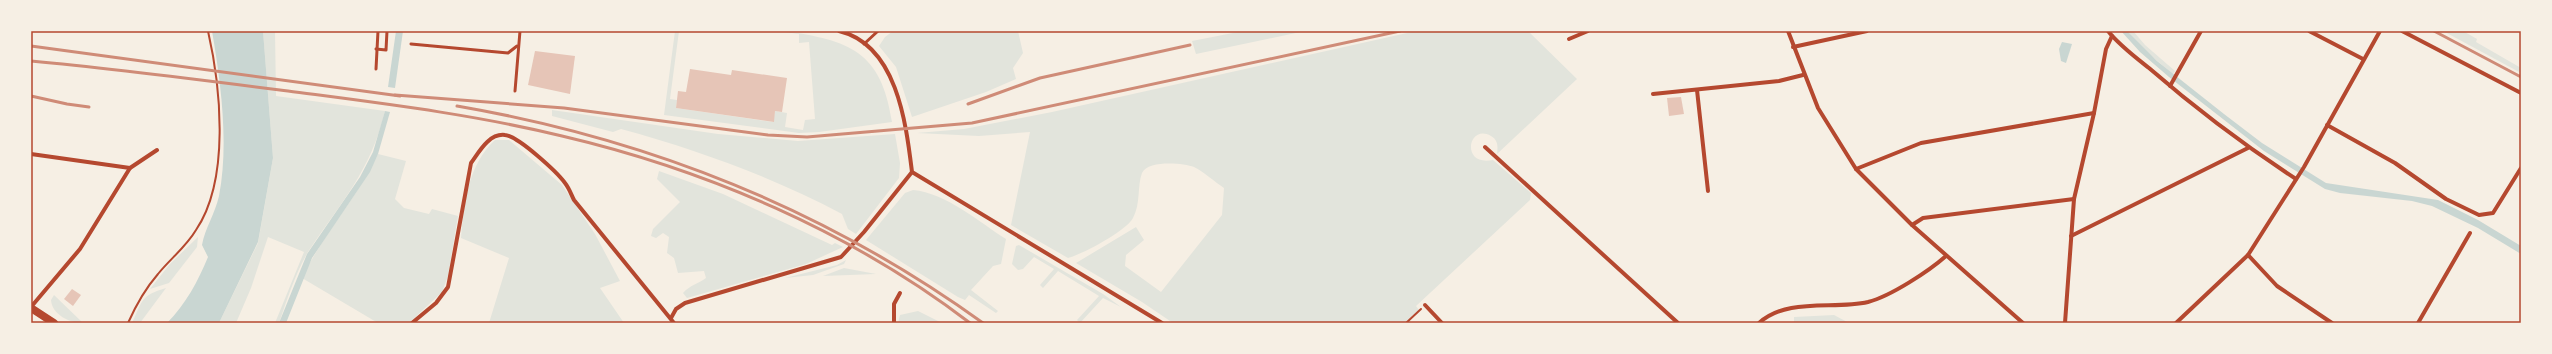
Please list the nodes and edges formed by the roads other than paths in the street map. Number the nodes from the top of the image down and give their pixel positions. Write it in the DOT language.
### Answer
graph roads {
  1 [pos="378,31"];
  2 [pos="387,31"];
  3 [pos="520,31"];
  4 [pos="839,31"];
  5 [pos="878,31"];
  6 [pos="1588,31"];
  7 [pos="1788,31"];
  8 [pos="1867,31"];
  9 [pos="2108,31"];
  10 [pos="2201,31"];
  11 [pos="2309,31"];
  12 [pos="2380,31"];
  13 [pos="2402,31"];
  14 [pos="2112,36"];
  15 [pos="1569,39"];
  16 [pos="411,44"];
  17 [pos="864,44"];
  18 [pos="517,46"];
  19 [pos="1793,47"];
  20 [pos="376,49"];
  21 [pos="2363,60"];
  22 [pos="376,69"];
  23 [pos="1804,76"];
  24 [pos="2170,86"];
  25 [pos="1697,90"];
  26 [pos="515,91"];
  27 [pos="2521,93"];
  28 [pos="1653,94"];
  29 [pos="2094,113"];
  30 [pos="2327,125"];
  31 [pos="1485,148"];
  32 [pos="2248,148"];
  33 [pos="157,150"];
  34 [pos="31,154"];
  35 [pos="130,168"];
  36 [pos="2521,168"];
  37 [pos="1856,169"];
  38 [pos="912,172"];
  39 [pos="2296,179"];
  40 [pos="1708,191"];
  41 [pos="2074,200"];
  42 [pos="1912,225"];
  43 [pos="2470,233"];
  44 [pos="2071,236"];
  45 [pos="2248,255"];
  46 [pos="1946,256"];
  47 [pos="900,293"];
  48 [pos="1425,305"];
  49 [pos="31,308"];
  50 [pos="671,318"];
  51 [pos="54,323"];
  52 [pos="412,323"];
  53 [pos="674,323"];
  54 [pos="894,323"];
  55 [pos="1162,323"];
  56 [pos="1442,323"];
  57 [pos="1678,323"];
  58 [pos="1759,323"];
  59 [pos="2023,323"];
  60 [pos="2065,323"];
  61 [pos="2176,323"];
  62 [pos="2332,323"];
  63 [pos="2418,323"];
  1 -- 20 [label="lane"];
  2 -- 20 [label="lane"];
  3 -- 18 [label="lane"];
  4 -- 17 [label="street"];
  5 -- 17 [label="lane"];
  6 -- 15 [label="street"];
  7 -- 19 [label="street"];
  8 -- 19 [label="street"];
  9 -- 14 [label="street"];
  10 -- 24 [label="street"];
  11 -- 21 [label="street"];
  12 -- 21 [label="street"];
  13 -- 27 [label="street"];
  14 -- 24 [label="street"];
  14 -- 29 [label="street"];
  16 -- 18 [label="lane"];
  17 -- 38 [label="street"];
  18 -- 26 [label="lane"];
  19 -- 23 [label="street"];
  20 -- 22 [label="lane"];
  21 -- 30 [label="street"];
  23 -- 25 [label="street"];
  23 -- 37 [label="street"];
  24 -- 32 [label="street"];
  25 -- 28 [label="street"];
  25 -- 40 [label="street"];
  29 -- 37 [label="street"];
  29 -- 41 [label="street"];
  30 -- 36 [label="street"];
  30 -- 39 [label="street"];
  31 -- 57 [label="street"];
  32 -- 39 [label="street"];
  32 -- 44 [label="street"];
  33 -- 35 [label="street"];
  34 -- 35 [label="street"];
  35 -- 49 [label="street"];
  37 -- 42 [label="street"];
  38 -- 50 [label="street"];
  38 -- 55 [label="street"];
  39 -- 45 [label="street"];
  41 -- 42 [label="street"];
  41 -- 44 [label="street"];
  42 -- 46 [label="street"];
  43 -- 63 [label="street"];
  44 -- 60 [label="street"];
  45 -- 61 [label="street"];
  45 -- 62 [label="street"];
  46 -- 58 [label="street"];
  46 -- 59 [label="street"];
  47 -- 54 [label="street"];
  48 -- 56 [label="street"];
  49 -- 51 [label="main road"];
  50 -- 52 [label="street"];
  50 -- 53 [label="street"];
}
